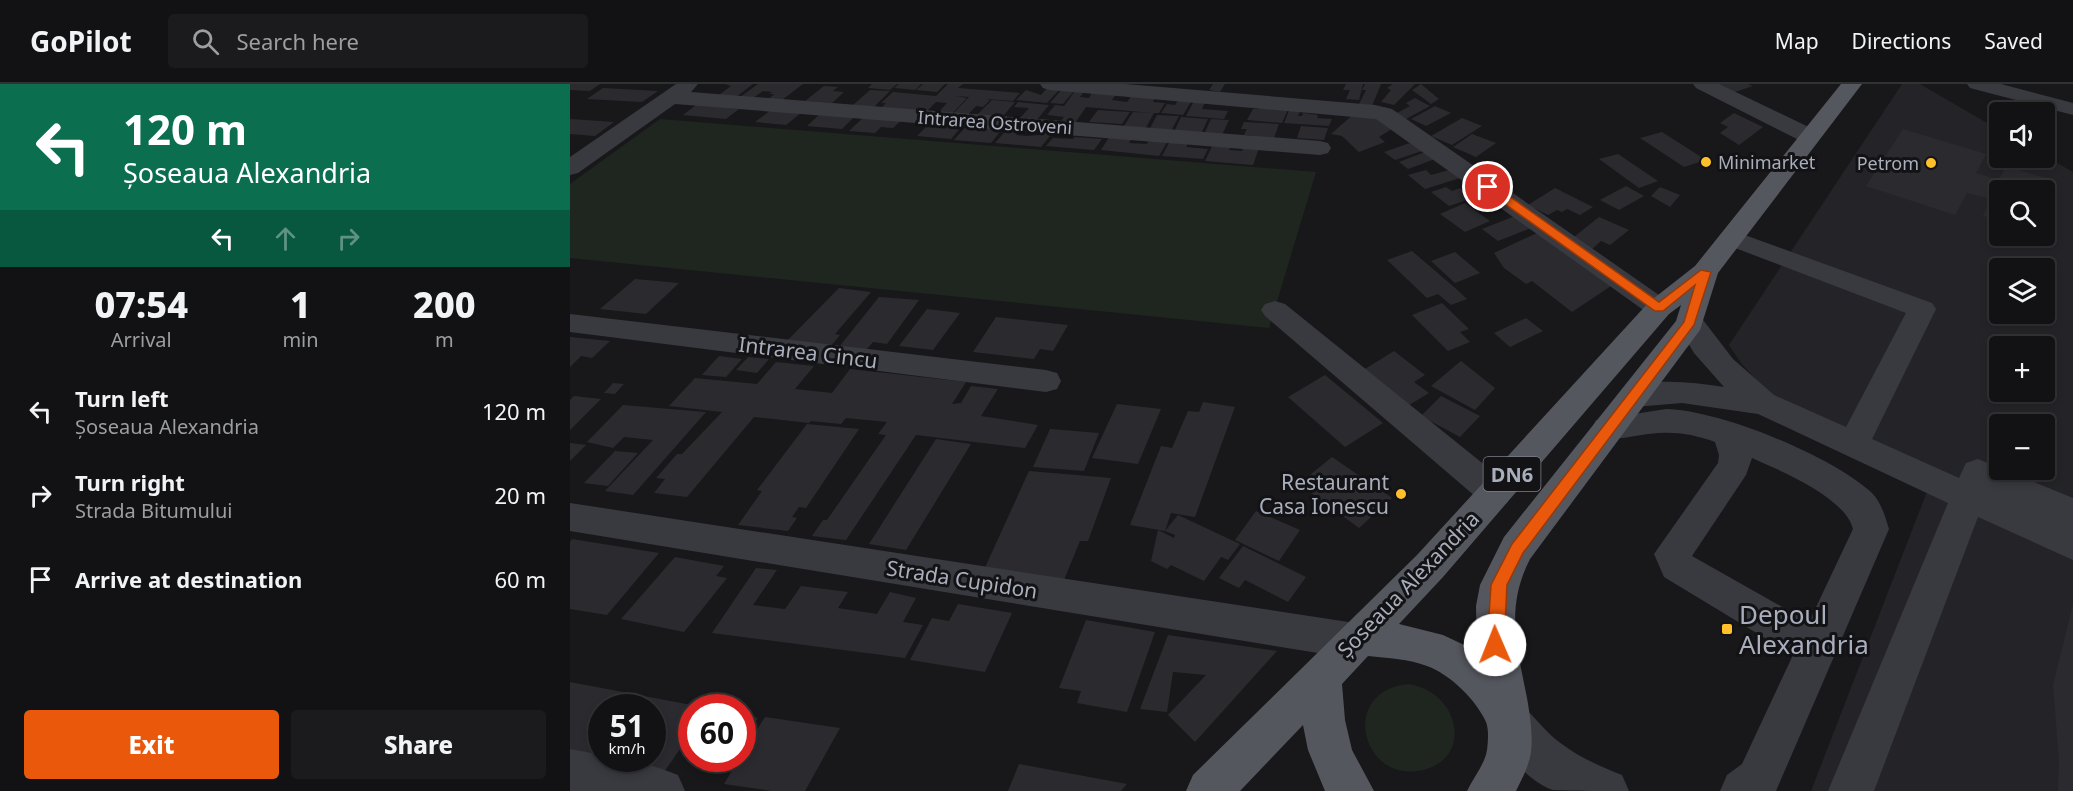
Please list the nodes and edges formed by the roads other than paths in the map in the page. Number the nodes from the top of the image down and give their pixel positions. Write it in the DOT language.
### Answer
graph roads {
  1 [pos="689,84"];
  2 [pos="1050,84"];
  3 [pos="1703,84"];
  4 [pos="1977,84"];
  5 [pos="1846,86"];
  6 [pos="671,97"];
  7 [pos="2073,109"];
  8 [pos="1809,136"];
  9 [pos="1320,148"];
  10 [pos="570,168"];
  11 [pos="1731,238"];
  12 [pos="1705,272"];
  13 [pos="1659,308"];
  14 [pos="1275,310"];
  15 [pos="570,323"];
  16 [pos="1690,323"];
  17 [pos="1046,381"];
  18 [pos="1634,396"];
  19 [pos="1764,404"];
  20 [pos="1608,428"];
  21 [pos="1729,434"];
  22 [pos="1853,445"];
  23 [pos="1495,493"];
  24 [pos="1968,497"];
  25 [pos="2073,514"];
  26 [pos="570,517"];
  27 [pos="2073,545"];
  28 [pos="1357,639"];
  29 [pos="1817,648"];
  30 [pos="1321,674"];
  31 [pos="1508,735"];
  32 [pos="570,771"];
  33 [pos="662,791"];
  34 [pos="1209,791"];
  35 [pos="1351,791"];
  36 [pos="1490,791"];
  37 [pos="1561,791"];
  38 [pos="1606,791"];
  39 [pos="1743,791"];
  40 [pos="1851,791"];
  1 -- 6 [label="street"];
  2 -- 13 [label="street"];
  3 -- 8 [label="street"];
  4 -- 7 [label="street"];
  5 -- 8 [label="main road, Șoseaua Alexandria / DN6"];
  6 -- 9 [label="street, Intrarea Ostroveni"];
  6 -- 10 [label="street"];
  8 -- 11 [label="main road, Șoseaua Alexandria / DN6"];
  11 -- 12 [label="main road, Șoseaua Alexandria / DN6"];
  11 -- 22 [label="street"];
  12 -- 13 [label="main road, Șoseaua Alexandria / DN6"];
  12 -- 16 [label="main road, Șoseaua Alexandria / DN6"];
  13 -- 23 [label="main road, Șoseaua Alexandria / DN6"];
  14 -- 23 [label="street"];
  15 -- 17 [label="street, Intrarea Cincu"];
  16 -- 18 [label="main road, Șoseaua Alexandria / DN6"];
  16 -- 19 [label="street"];
  18 -- 19 [label="street"];
  18 -- 20 [label="main road, Șoseaua Alexandria / DN6"];
  19 -- 22 [label="street"];
  20 -- 21 [label="street"];
  20 -- 31 [label="main road, Șoseaua Alexandria / DN6"];
  21 -- 29 [label="street"];
  21 -- 29 [label="street"];
  22 -- 24 [label="street"];
  23 -- 28 [label="main road, Șoseaua Alexandria / DN6"];
  24 -- 25 [label="street"];
  24 -- 27 [label="street"];
  24 -- 40 [label="street"];
  26 -- 28 [label="street, Strada Cupidon"];
  28 -- 30 [label="main road, Șoseaua Alexandria / DN6"];
  28 -- 31 [label="main road"];
  29 -- 39 [label="street"];
  30 -- 34 [label="main road, Șoseaua Alexandria / DN6"];
  30 -- 35 [label="main road"];
  31 -- 36 [label="main road"];
  31 -- 37 [label="street"];
  31 -- 38 [label="street"];
  32 -- 33 [label="street"];
}
